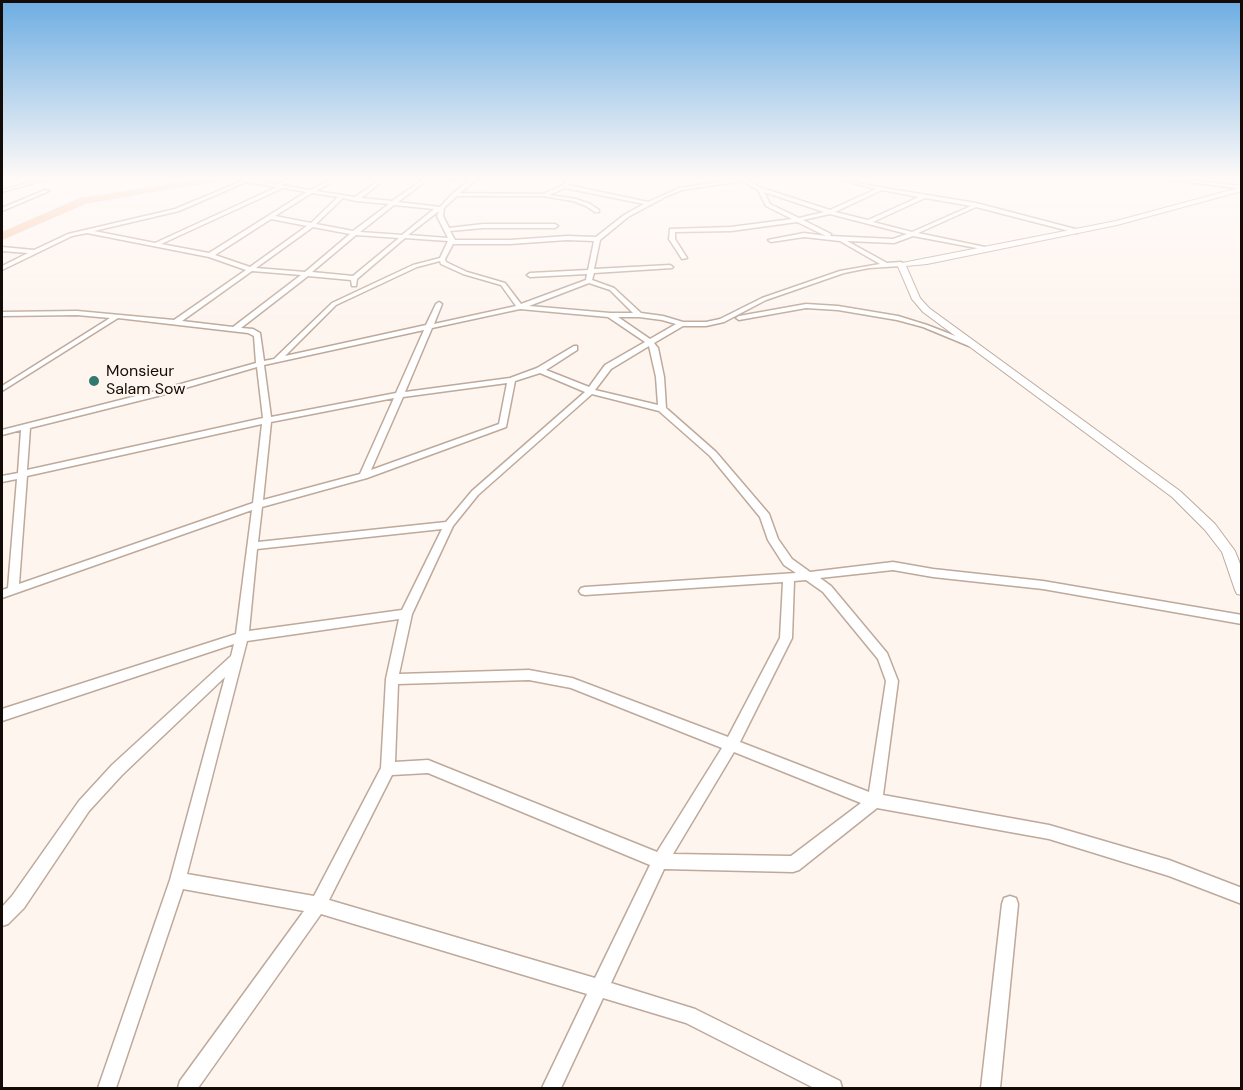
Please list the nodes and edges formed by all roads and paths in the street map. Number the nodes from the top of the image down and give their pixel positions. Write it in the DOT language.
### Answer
graph roads {
  1 [pos="21,228"];
  2 [pos="103,228"];
  3 [pos="190,228"];
  4 [pos="253,228"];
  5 [pos="308,228"];
  6 [pos="327,228"];
  7 [pos="361,228"];
  8 [pos="415,228"];
  9 [pos="466,228"];
  10 [pos="611,228"];
  11 [pos="739,228"];
  12 [pos="815,228"];
  13 [pos="893,228"];
  14 [pos="926,228"];
  15 [pos="1065,228"];
  16 [pos="1091,228"];
  17 [pos="447,230"];
  18 [pos="86,231"];
  19 [pos="1077,231"];
  20 [pos="354,233"];
  21 [pos="913,234"];
  22 [pos="2,236"];
  23 [pos="405,237"];
  24 [pos="597,239"];
  25 [pos="838,239"];
  26 [pos="771,240"];
  27 [pos="452,241"];
  28 [pos="154,245"];
  29 [pos="2,249"];
  30 [pos="985,249"];
  31 [pos="34,252"];
  32 [pos="210,255"];
  33 [pos="684,258"];
  34 [pos="442,259"];
  35 [pos="885,264"];
  36 [pos="901,264"];
  37 [pos="670,267"];
  38 [pos="2,268"];
  39 [pos="250,268"];
  40 [pos="590,271"];
  41 [pos="305,275"];
  42 [pos="530,275"];
  43 [pos="354,278"];
  44 [pos="589,281"];
  45 [pos="353,294"];
  46 [pos="439,304"];
  47 [pos="520,307"];
  48 [pos="2,314"];
  49 [pos="610,315"];
  50 [pos="639,315"];
  51 [pos="117,316"];
  52 [pos="722,321"];
  53 [pos="175,323"];
  54 [pos="682,324"];
  55 [pos="429,327"];
  56 [pos="235,329"];
  57 [pos="649,342"];
  58 [pos="973,344"];
  59 [pos="574,348"];
  60 [pos="277,361"];
  61 [pos="260,364"];
  62 [pos="540,370"];
  63 [pos="510,380"];
  64 [pos="2,389"];
  65 [pos="590,391"];
  66 [pos="399,395"];
  67 [pos="662,409"];
  68 [pos="267,420"];
  69 [pos="26,426"];
  70 [pos="2,432"];
  71 [pos="21,475"];
  72 [pos="364,476"];
  73 [pos="2,479"];
  74 [pos="257,505"];
  75 [pos="448,525"];
  76 [pos="252,546"];
  77 [pos="807,575"];
  78 [pos="789,578"];
  79 [pos="13,590"];
  80 [pos="1242,590"];
  81 [pos="585,591"];
  82 [pos="2,594"];
  83 [pos="406,614"];
  84 [pos="1242,620"];
  85 [pos="242,637"];
  86 [pos="236,659"];
  87 [pos="392,679"];
  88 [pos="2,715"];
  89 [pos="731,745"];
  90 [pos="388,769"];
  91 [pos="875,801"];
  92 [pos="660,861"];
  93 [pos="178,880"];
  94 [pos="1242,896"];
  95 [pos="1010,904"];
  96 [pos="318,905"];
  97 [pos="2,918"];
  98 [pos="599,988"];
  99 [pos="107,1089"];
  100 [pos="187,1089"];
  101 [pos="551,1089"];
  102 [pos="833,1089"];
  103 [pos="990,1089"];
  1 -- 22 [label="main road"];
  2 -- 18 [label="street"];
  3 -- 28 [label="street"];
  4 -- 32 [label="street"];
  5 -- 39 [label="street"];
  6 -- 20 [label="street"];
  7 -- 20 [label="street"];
  8 -- 23 [label="street"];
  9 -- 17 [label="street"];
  10 -- 24 [label="street"];
  11 -- 33 [label="street"];
  12 -- 25 [label="street"];
  13 -- 21 [label="street"];
  14 -- 21 [label="street"];
  15 -- 19 [label="street"];
  16 -- 19 [label="street"];
  17 -- 27 [label="street"];
  18 -- 28 [label="street"];
  18 -- 31 [label="street"];
  19 -- 30 [label="street"];
  20 -- 23 [label="street"];
  20 -- 41 [label="street"];
  21 -- 25 [label="street"];
  21 -- 30 [label="street"];
  23 -- 27 [label="street"];
  23 -- 43 [label="street"];
  24 -- 27 [label="street"];
  24 -- 40 [label="street"];
  25 -- 26 [label="street"];
  25 -- 35 [label="street"];
  27 -- 34 [label="street"];
  28 -- 32 [label="street"];
  29 -- 31 [label="street"];
  30 -- 36 [label="street"];
  31 -- 38 [label="street"];
  32 -- 39 [label="street"];
  34 -- 45 [label="street"];
  34 -- 47 [label="street"];
  35 -- 36 [label="street"];
  35 -- 52 [label="street"];
  36 -- 58 [label="street"];
  37 -- 40 [label="street"];
  39 -- 41 [label="street"];
  39 -- 53 [label="street"];
  40 -- 42 [label="street"];
  40 -- 44 [label="street"];
  41 -- 43 [label="street"];
  41 -- 56 [label="street"];
  43 -- 45 [label="street"];
  44 -- 47 [label="street"];
  44 -- 50 [label="street"];
  45 -- 60 [label="street"];
  46 -- 55 [label="street"];
  47 -- 49 [label="street"];
  47 -- 55 [label="street"];
  48 -- 51 [label="street"];
  49 -- 50 [label="street"];
  49 -- 57 [label="street"];
  50 -- 54 [label="street"];
  51 -- 53 [label="street"];
  51 -- 64 [label="street"];
  52 -- 54 [label="street"];
  52 -- 58 [label="street"];
  53 -- 56 [label="street"];
  54 -- 57 [label="street"];
  55 -- 60 [label="street"];
  55 -- 66 [label="street"];
  56 -- 61 [label="street"];
  57 -- 65 [label="street"];
  57 -- 67 [label="street"];
  58 -- 80 [label="street"];
  59 -- 62 [label="street"];
  60 -- 61 [label="street"];
  61 -- 68 [label="street"];
  61 -- 69 [label="street"];
  62 -- 63 [label="street"];
  62 -- 65 [label="street"];
  63 -- 66 [label="street"];
  63 -- 72 [label="street"];
  65 -- 67 [label="street"];
  65 -- 75 [label="street"];
  66 -- 68 [label="street"];
  66 -- 72 [label="street"];
  67 -- 77 [label="street"];
  68 -- 71 [label="street"];
  68 -- 74 [label="street"];
  69 -- 70 [label="street"];
  69 -- 71 [label="street"];
  71 -- 73 [label="street"];
  71 -- 79 [label="street"];
  72 -- 74 [label="street"];
  74 -- 76 [label="street"];
  74 -- 79 [label="street"];
  75 -- 76 [label="street"];
  75 -- 83 [label="street"];
  76 -- 85 [label="street"];
  77 -- 78 [label="street"];
  77 -- 84 [label="street"];
  77 -- 91 [label="street"];
  78 -- 81 [label="street"];
  78 -- 89 [label="street"];
  79 -- 82 [label="street"];
  83 -- 85 [label="street"];
  83 -- 87 [label="street"];
  85 -- 86 [label="street"];
  85 -- 88 [label="street"];
  86 -- 93 [label="street"];
  86 -- 97 [label="street"];
  87 -- 89 [label="street"];
  87 -- 90 [label="street"];
  89 -- 91 [label="street"];
  89 -- 92 [label="street"];
  90 -- 92 [label="street"];
  90 -- 96 [label="street"];
  91 -- 92 [label="street"];
  91 -- 94 [label="street"];
  92 -- 98 [label="street"];
  93 -- 96 [label="street"];
  93 -- 99 [label="street"];
  95 -- 103 [label="street"];
  96 -- 98 [label="street"];
  96 -- 100 [label="street"];
  98 -- 101 [label="street"];
  98 -- 102 [label="street"];
}
